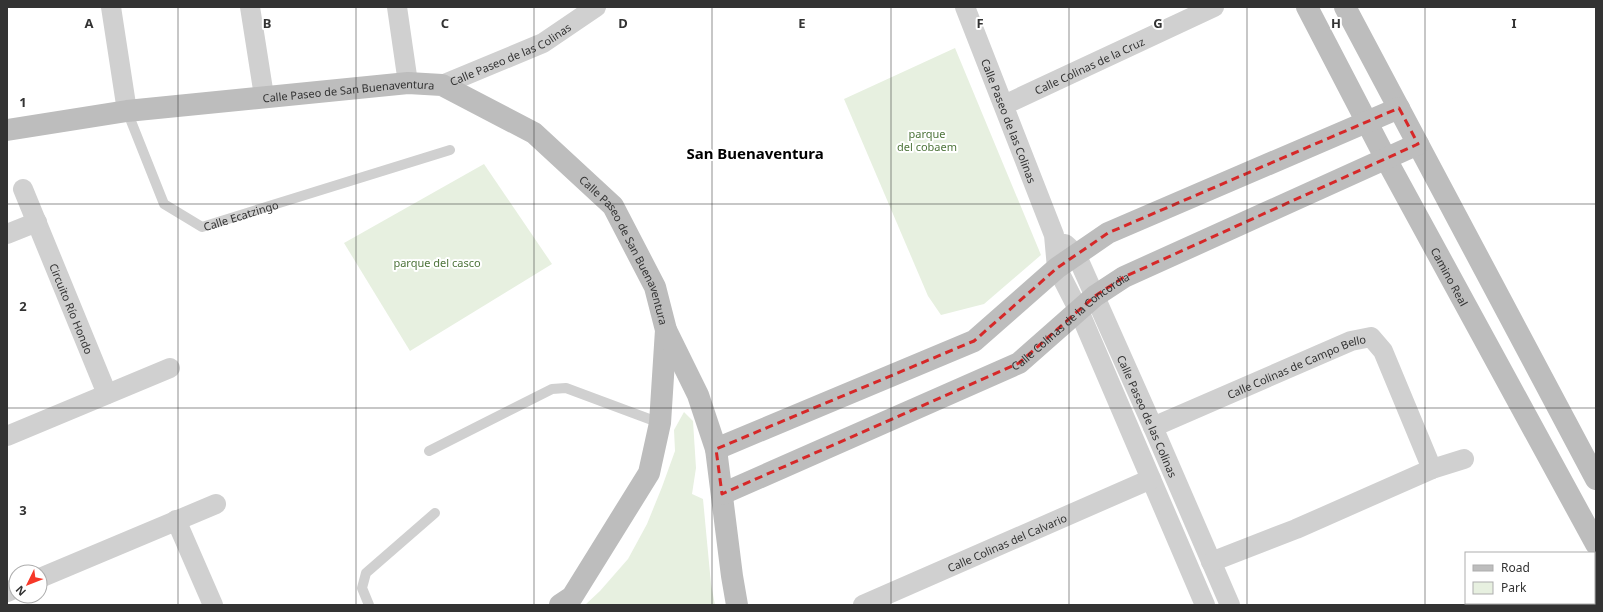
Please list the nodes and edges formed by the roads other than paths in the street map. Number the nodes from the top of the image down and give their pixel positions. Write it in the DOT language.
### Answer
graph roads {
  1 [pos="111,7"];
  2 [pos="250,7"];
  3 [pos="397,7"];
  4 [pos="596,7"];
  5 [pos="964,7"];
  6 [pos="1214,7"];
  7 [pos="1307,7"];
  8 [pos="1346,7"];
  9 [pos="1194,11"];
  10 [pos="408,83"];
  11 [pos="442,85"];
  12 [pos="264,96"];
  13 [pos="1004,105"];
  14 [pos="1399,108"];
  15 [pos="127,110"];
  16 [pos="1367,121"];
  17 [pos="7,130"];
  18 [pos="1418,144"];
  19 [pos="450,150"];
  20 [pos="1386,159"];
  21 [pos="23,190"];
  22 [pos="37,222"];
  23 [pos="7,234"];
  24 [pos="1054,235"];
  25 [pos="1076,254"];
  26 [pos="1057,268"];
  27 [pos="1095,296"];
  28 [pos="1079,311"];
  29 [pos="666,330"];
  30 [pos="170,368"];
  31 [pos="107,394"];
  32 [pos="660,423"];
  33 [pos="1154,427"];
  34 [pos="7,436"];
  35 [pos="716,449"];
  36 [pos="429,451"];
  37 [pos="1464,459"];
  38 [pos="1432,469"];
  39 [pos="1151,478"];
  40 [pos="1596,479"];
  41 [pos="722,494"];
  42 [pos="216,504"];
  43 [pos="435,513"];
  44 [pos="176,520"];
  45 [pos="1596,544"];
  46 [pos="1211,562"];
  47 [pos="48,575"];
  48 [pos="213,605"];
  49 [pos="369,605"];
  50 [pos="560,605"];
  51 [pos="737,605"];
  52 [pos="863,605"];
  53 [pos="1205,605"];
  54 [pos="1230,605"];
  1 -- 15 [label="street, Calle Ecatzingo"];
  2 -- 12 [label="street"];
  3 -- 10 [label="street"];
  4 -- 11 [label="street, Calle Paseo de las Colinas"];
  5 -- 13 [label="street, Calle Paseo de las Colinas"];
  6 -- 9 [label="street, Calle Colinas de la Cruz"];
  7 -- 16 [label="street, Camino Real"];
  8 -- 14 [label="street"];
  9 -- 13 [label="street, Calle Colinas de la Cruz"];
  10 -- 11 [label="street, Calle Paseo de San Buenaventura"];
  10 -- 12 [label="street, Calle Paseo de San Buenaventura"];
  11 -- 29 [label="street, Calle Paseo de San Buenaventura"];
  12 -- 15 [label="street, Calle Paseo de San Buenaventura"];
  13 -- 24 [label="street, Calle Paseo de las Colinas"];
  14 -- 16 [label="street"];
  14 -- 18 [label="street"];
  15 -- 17 [label="street, Calle Paseo de San Buenaventura"];
  15 -- 19 [label="lane, Calle Ecatzingo"];
  16 -- 20 [label="street, Camino Real"];
  16 -- 25 [label="street"];
  18 -- 20 [label="street, Calle Colinas de la Concordia"];
  18 -- 40 [label="street"];
  20 -- 27 [label="street, Calle Colinas de la Concordia"];
  20 -- 45 [label="street, Camino Real"];
  21 -- 22 [label="street, Circuito Río Hondo"];
  22 -- 23 [label="street"];
  22 -- 31 [label="street, Circuito Río Hondo"];
  24 -- 25 [label="street, Calle Paseo de las Colinas"];
  24 -- 26 [label="street, Calle Paseo de las Colinas"];
  25 -- 26 [label="street"];
  25 -- 27 [label="street, Calle Paseo de las Colinas"];
  26 -- 28 [label="street, Calle Paseo de las Colinas"];
  26 -- 35 [label="street"];
  27 -- 28 [label="street, Calle Colinas de la Concordia"];
  27 -- 33 [label="street, Calle Paseo de las Colinas"];
  28 -- 39 [label="street, Calle Paseo de las Colinas"];
  28 -- 41 [label="street, Calle Colinas de la Concordia"];
  29 -- 32 [label="street, Calle Paseo de San Buenaventura"];
  29 -- 35 [label="street, Calle Paseo de San Buenaventura"];
  30 -- 31 [label="street"];
  31 -- 34 [label="street"];
  32 -- 36 [label="lane"];
  32 -- 50 [label="street, Calle Paseo de San Buenaventura"];
  33 -- 38 [label="street, Calle Colinas de Campo Bello"];
  33 -- 46 [label="street, Calle Paseo de las Colinas"];
  35 -- 41 [label="street, Calle Paseo de San Buenaventura"];
  37 -- 38 [label="street"];
  38 -- 46 [label="street"];
  39 -- 52 [label="street, Calle Colinas del Calvario"];
  39 -- 53 [label="street, Calle Paseo de las Colinas"];
  41 -- 51 [label="street, Calle Paseo de San Buenaventura"];
  42 -- 44 [label="street"];
  43 -- 49 [label="lane"];
  44 -- 47 [label="street"];
  44 -- 48 [label="street"];
  46 -- 54 [label="street, Calle Paseo de las Colinas"];
}
